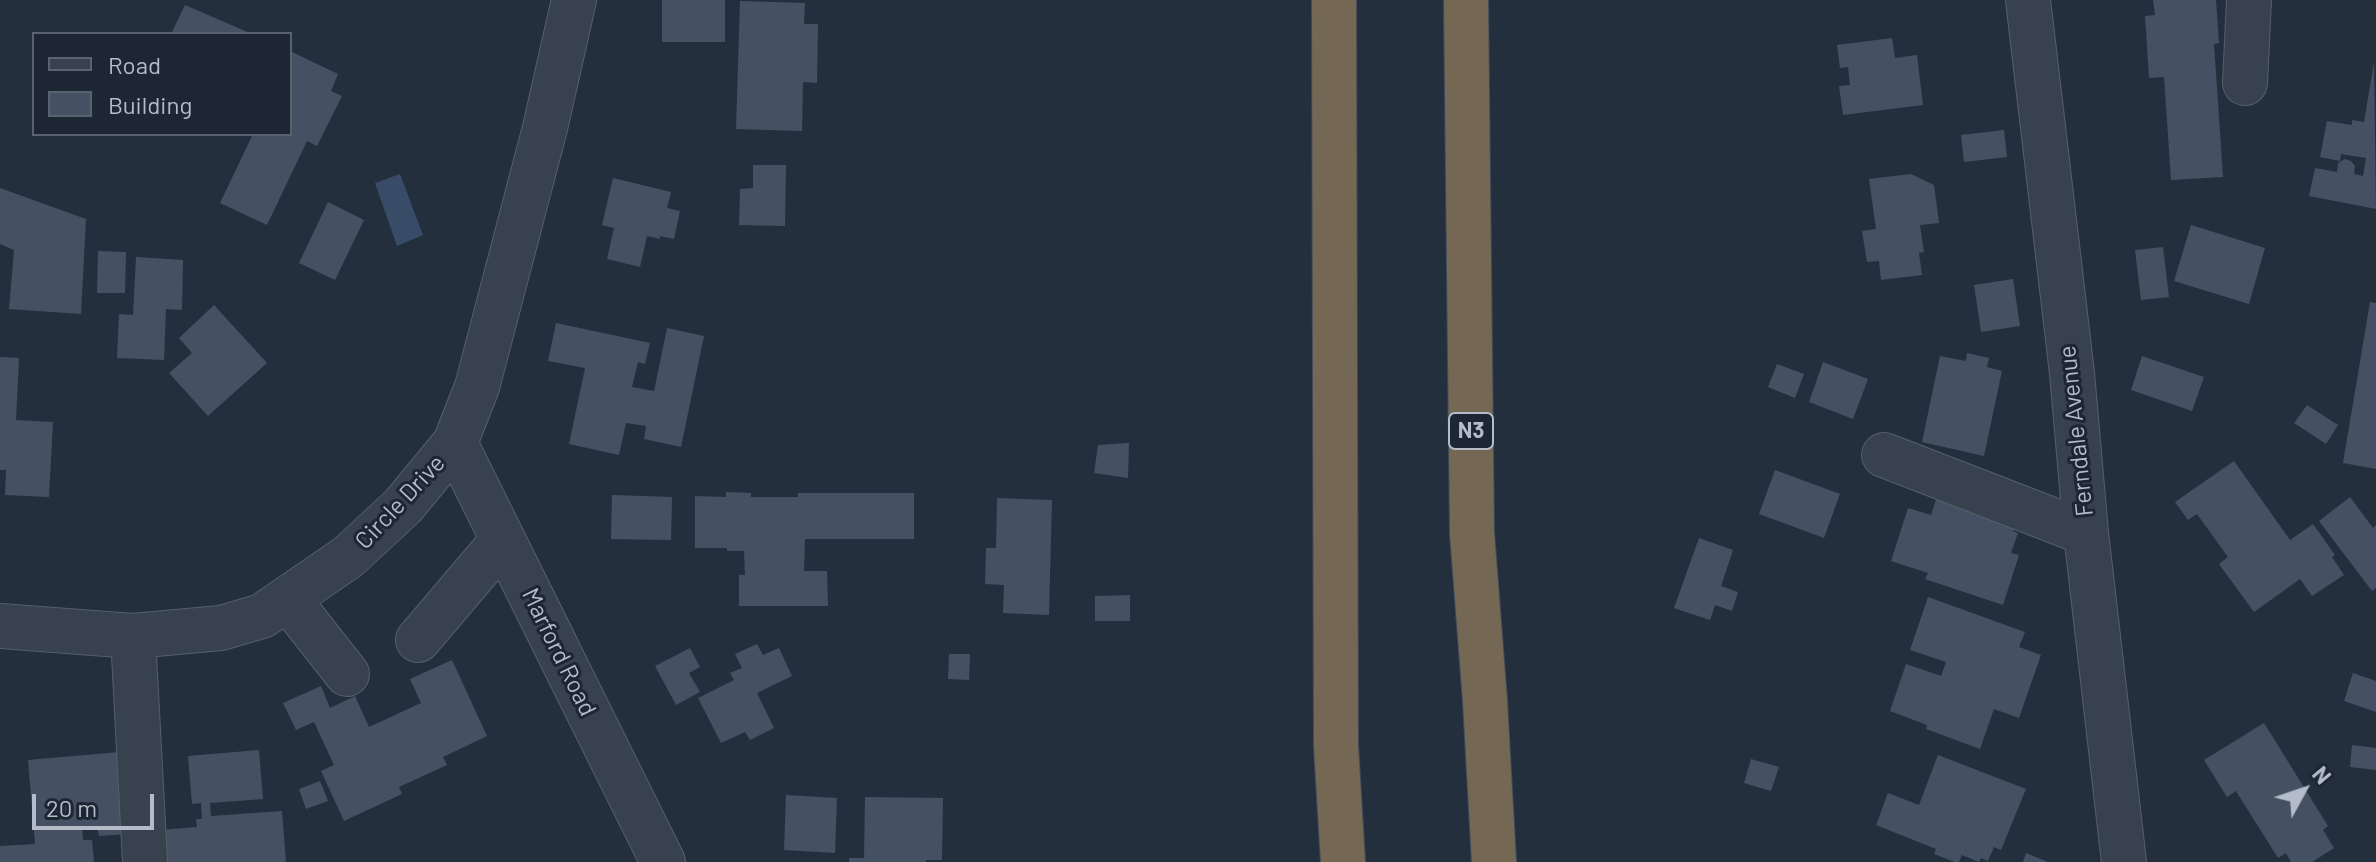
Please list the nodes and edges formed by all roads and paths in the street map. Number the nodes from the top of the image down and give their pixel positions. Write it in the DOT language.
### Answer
graph roads {
  1 [pos="574,0"];
  2 [pos="1334,0"];
  3 [pos="1466,0"];
  4 [pos="2028,0"];
  5 [pos="2249,0"];
  6 [pos="2245,83"];
  7 [pos="455,443"];
  8 [pos="1884,455"];
  9 [pos="2086,533"];
  10 [pos="503,540"];
  11 [pos="288,599"];
  12 [pos="0,626"];
  13 [pos="133,636"];
  14 [pos="418,640"];
  15 [pos="347,674"];
  16 [pos="145,862"];
  17 [pos="663,862"];
  18 [pos="1343,862"];
  19 [pos="1494,862"];
  20 [pos="2124,862"];
  1 -- 7 [label="street, Circle Drive"];
  2 -- 18 [label="highway"];
  3 -- 19 [label="highway, N3"];
  4 -- 9 [label="street, Ferndale Avenue"];
  5 -- 6 [label="street"];
  7 -- 10 [label="street, Marford Road"];
  7 -- 11 [label="street, Circle Drive"];
  8 -- 9 [label="street"];
  9 -- 20 [label="street, Ferndale Avenue"];
  10 -- 14 [label="street"];
  10 -- 17 [label="street, Marford Road"];
  11 -- 13 [label="street, Circle Drive"];
  11 -- 15 [label="street"];
  12 -- 13 [label="street, Circle Drive"];
  13 -- 16 [label="street"];
}
